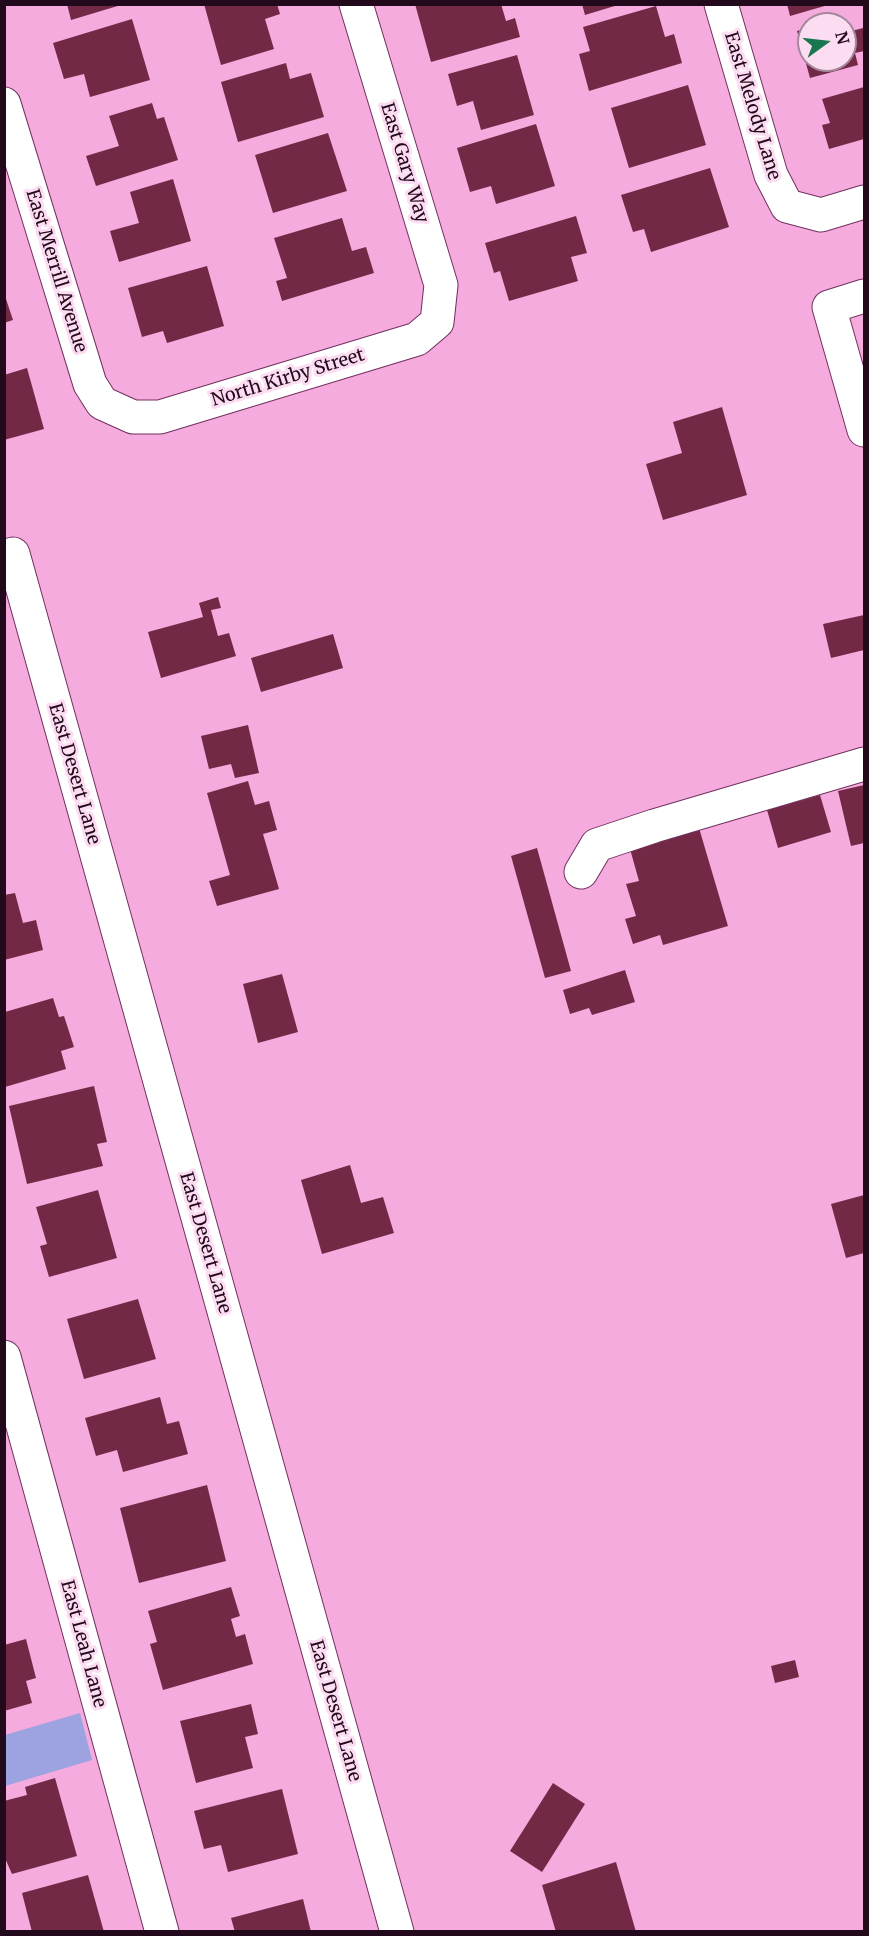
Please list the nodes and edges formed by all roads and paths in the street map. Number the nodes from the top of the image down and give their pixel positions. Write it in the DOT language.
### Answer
graph roads {
  1 [pos="356,4"];
  2 [pos="721,4"];
  3 [pos="4,104"];
  4 [pos="864,202"];
  5 [pos="864,296"];
  6 [pos="437,322"];
  7 [pos="133,417"];
  8 [pos="864,430"];
  9 [pos="13,554"];
  10 [pos="864,764"];
  11 [pos="581,872"];
  12 [pos="4,1357"];
  13 [pos="162,1932"];
  14 [pos="397,1932"];
  1 -- 6 [label="street, East Gary Way"];
  2 -- 4 [label="street, East Melody Lane"];
  3 -- 7 [label="street, East Merrill Avenue"];
  5 -- 8 [label="street"];
  6 -- 7 [label="street, North Kirby Street"];
  9 -- 14 [label="street, East Desert Lane"];
  10 -- 11 [label="street"];
  12 -- 13 [label="street, East Leah Lane"];
}
